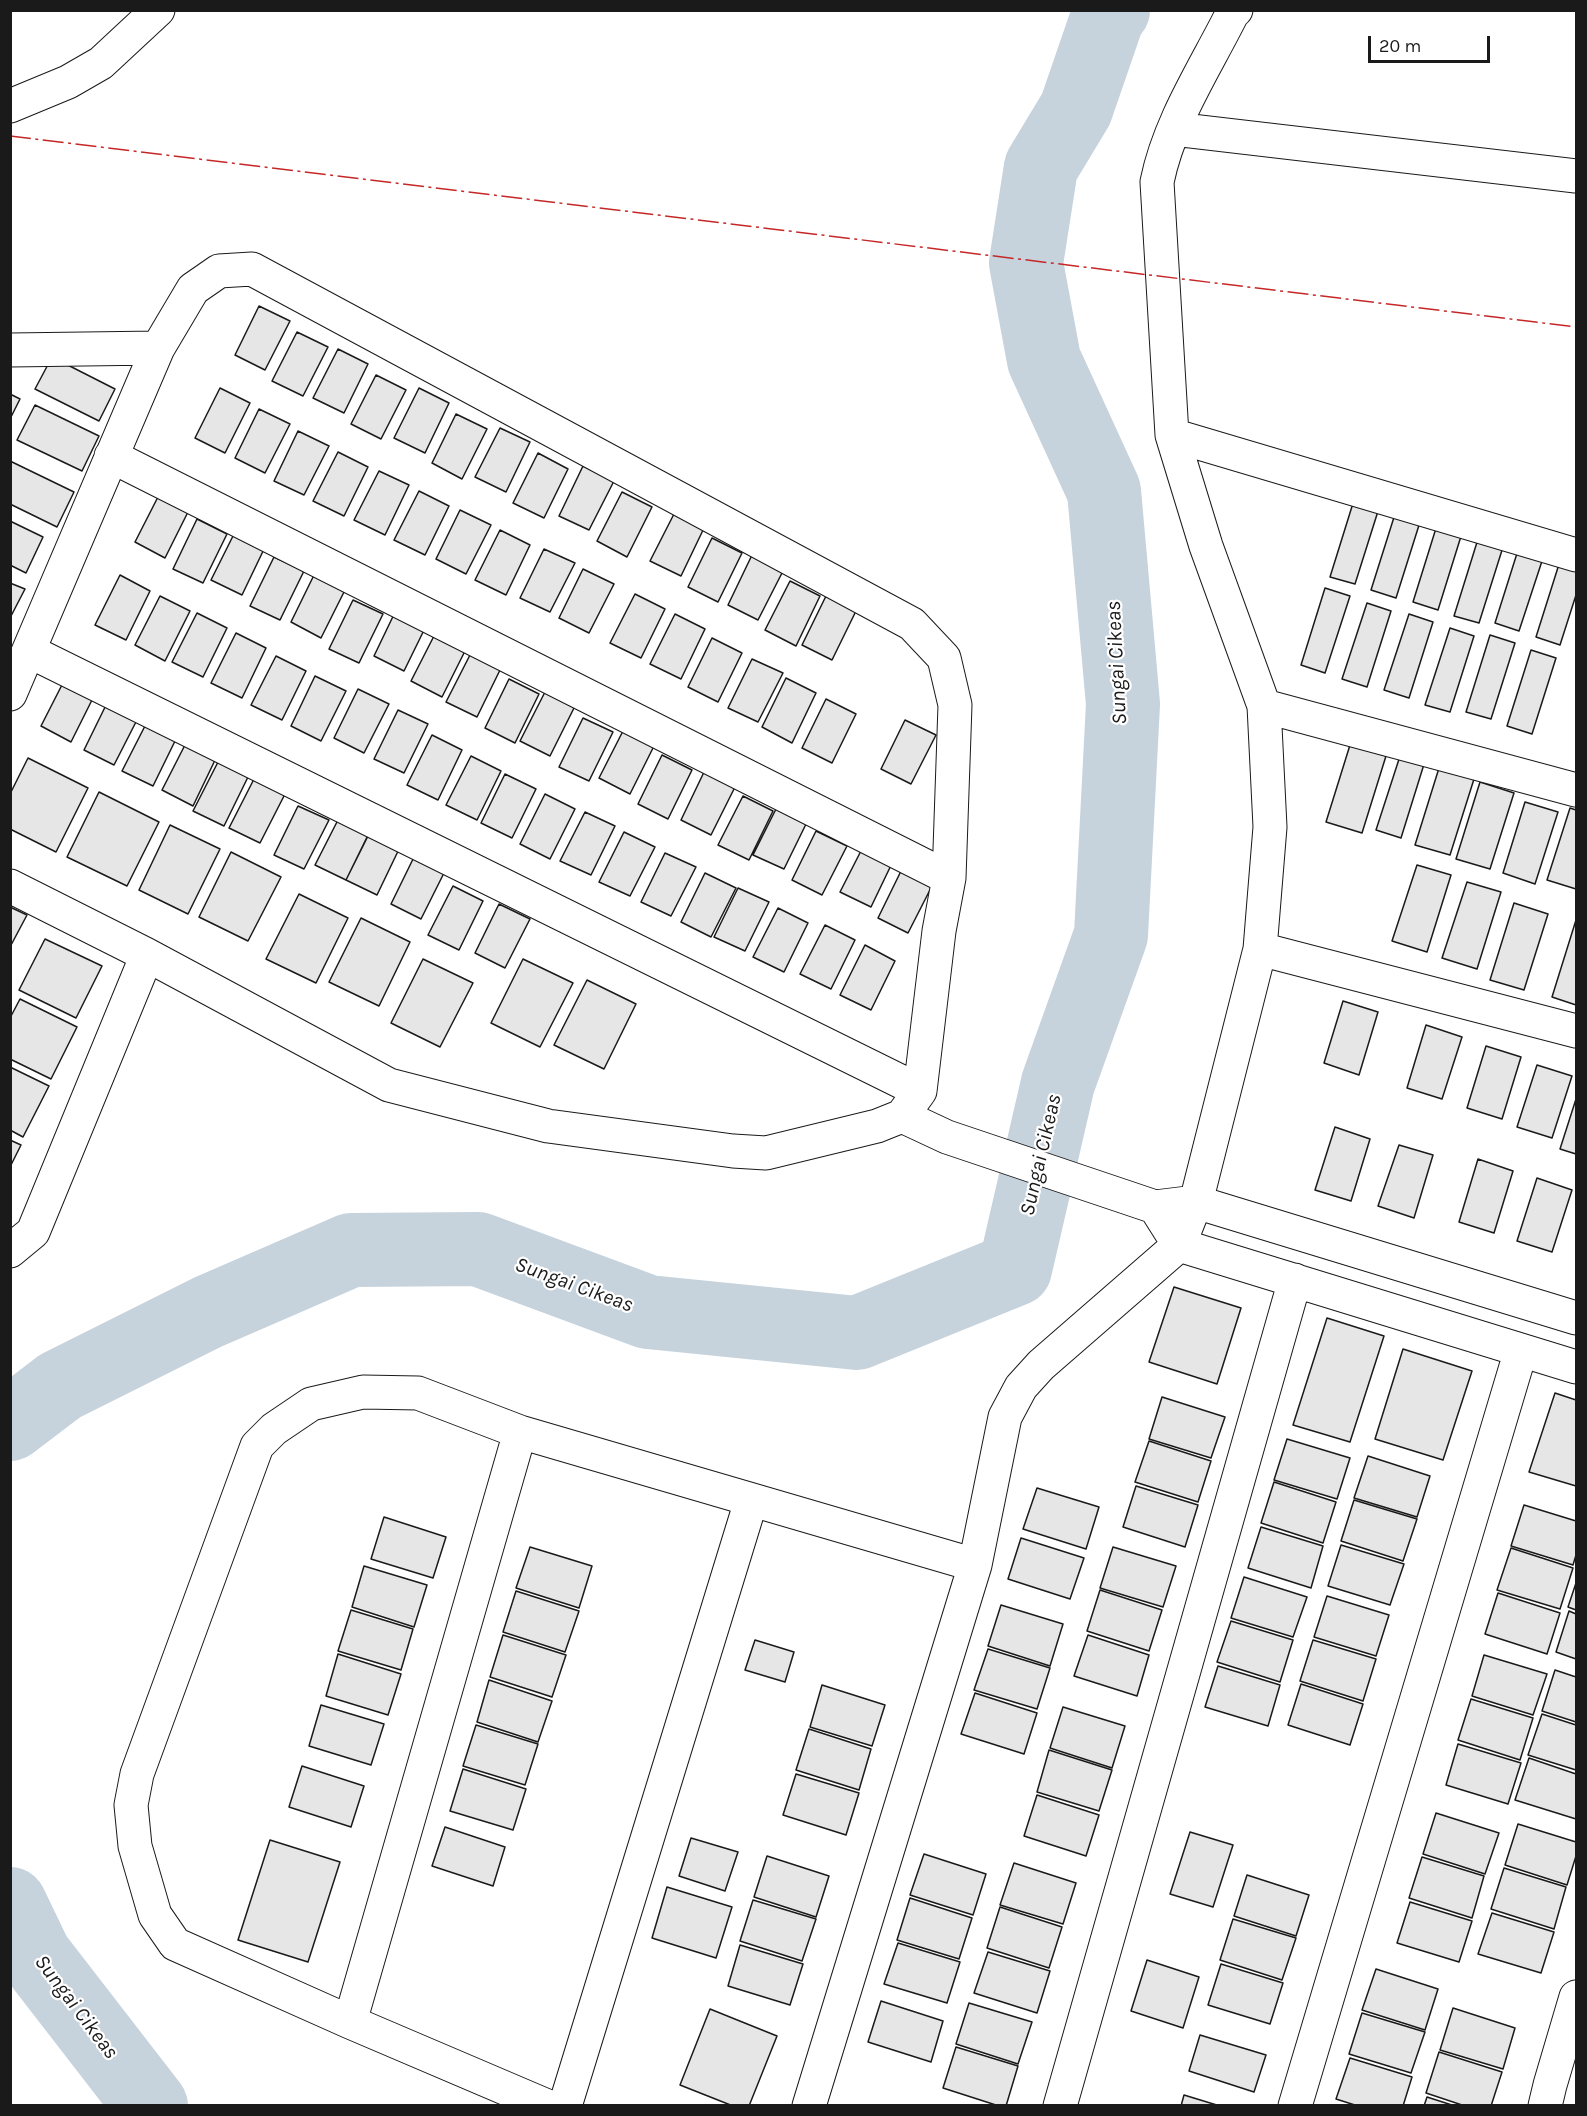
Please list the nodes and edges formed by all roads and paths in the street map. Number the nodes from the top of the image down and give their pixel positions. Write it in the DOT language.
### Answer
graph roads {
  1 [pos="158,10"];
  2 [pos="1236,10"];
  3 [pos="10,106"];
  4 [pos="1174,129"];
  5 [pos="1576,176"];
  6 [pos="158,348"];
  7 [pos="10,350"];
  8 [pos="1172,435"];
  9 [pos="111,456"];
  10 [pos="1576,555"];
  11 [pos="29,651"];
  12 [pos="10,694"];
  13 [pos="1264,706"];
  14 [pos="1576,790"];
  15 [pos="949,878"];
  16 [pos="10,886"];
  17 [pos="1260,949"];
  18 [pos="147,955"];
  19 [pos="1576,1030"];
  20 [pos="911,1103"];
  21 [pos="1196,1202"];
  22 [pos="1155,1207"];
  23 [pos="1179,1245"];
  24 [pos="10,1251"];
  25 [pos="1295,1280"];
  26 [pos="1576,1318"];
  27 [pos="1521,1350"];
  28 [pos="1576,1367"];
  29 [pos="520,1432"];
  30 [pos="751,1501"];
  31 [pos="975,1565"];
  32 [pos="1576,1997"];
  33 [pos="350,2022"];
  34 [pos="1557,2090"];
  35 [pos="547,2106"];
  36 [pos="565,2106"];
  37 [pos="809,2106"];
  38 [pos="1060,2106"];
  39 [pos="1295,2106"];
  1 -- 3 [label="street"];
  2 -- 4 [label="street"];
  4 -- 5 [label="street"];
  4 -- 8 [label="street"];
  6 -- 7 [label="street"];
  6 -- 9 [label="street"];
  6 -- 15 [label="street"];
  8 -- 10 [label="street"];
  8 -- 13 [label="street"];
  9 -- 11 [label="street"];
  9 -- 15 [label="street"];
  11 -- 12 [label="street"];
  11 -- 20 [label="street"];
  13 -- 14 [label="street"];
  13 -- 17 [label="street"];
  15 -- 20 [label="street"];
  16 -- 18 [label="street"];
  17 -- 19 [label="street"];
  17 -- 21 [label="street"];
  18 -- 20 [label="street"];
  18 -- 24 [label="street"];
  20 -- 22 [label="street"];
  21 -- 22 [label="street"];
  21 -- 23 [label="street"];
  21 -- 26 [label="street"];
  22 -- 23 [label="street"];
  23 -- 25 [label="street"];
  23 -- 31 [label="street"];
  25 -- 27 [label="street"];
  25 -- 38 [label="street"];
  27 -- 28 [label="street"];
  27 -- 39 [label="street"];
  29 -- 30 [label="street"];
  29 -- 33 [label="street"];
  29 -- 33 [label="street"];
  30 -- 31 [label="street"];
  30 -- 36 [label="street"];
  31 -- 37 [label="street"];
  32 -- 34 [label="street"];
  33 -- 35 [label="street"];
}
